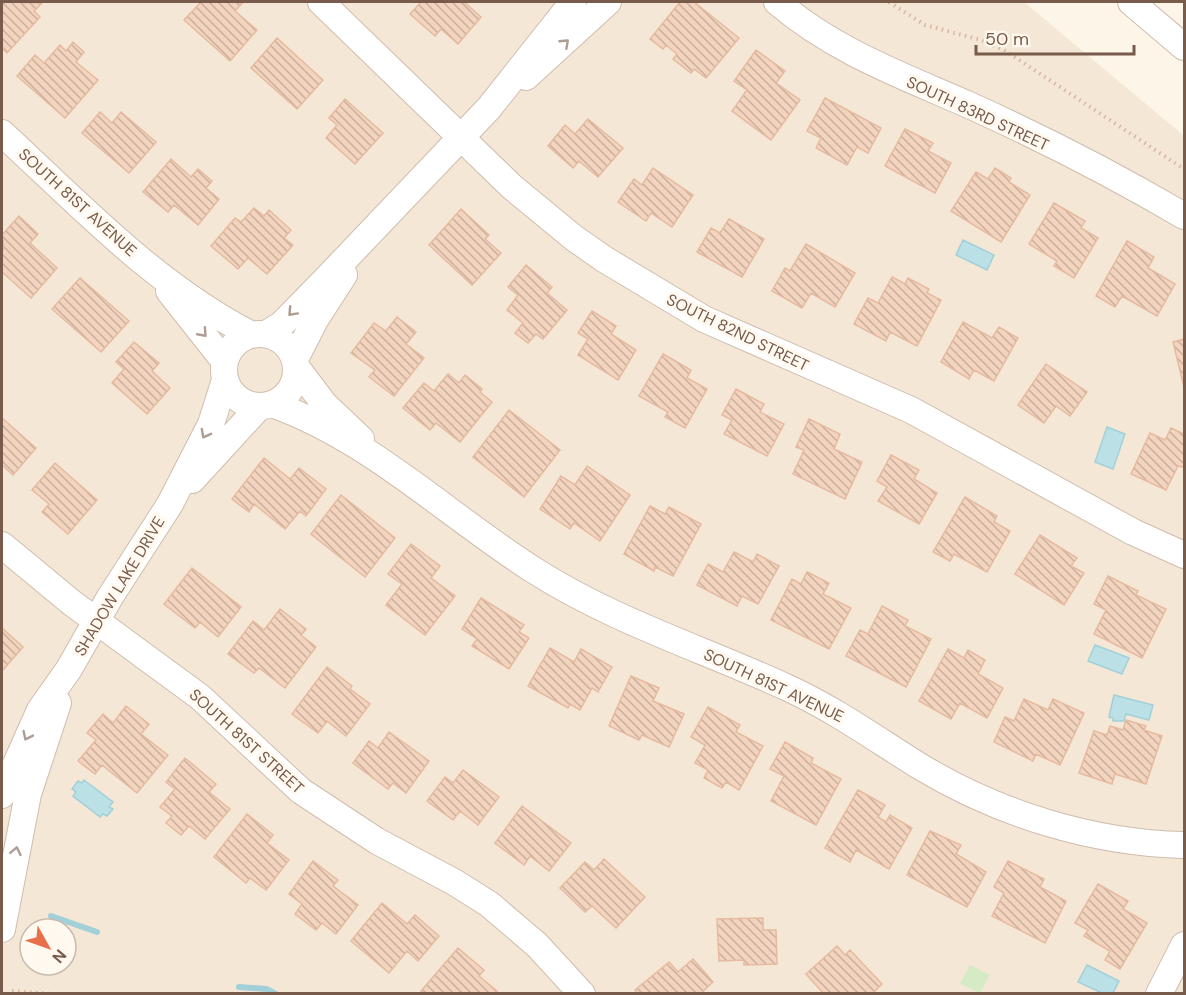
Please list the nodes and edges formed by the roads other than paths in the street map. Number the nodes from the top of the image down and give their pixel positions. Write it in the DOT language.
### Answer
graph roads {
  1 [pos="321,2"];
  2 [pos="573,2"];
  3 [pos="608,2"];
  4 [pos="777,2"];
  5 [pos="1131,2"];
  6 [pos="1185,46"];
  7 [pos="489,108"];
  8 [pos="2,133"];
  9 [pos="462,137"];
  10 [pos="391,209"];
  11 [pos="1185,216"];
  12 [pos="154,272"];
  13 [pos="259,335"];
  14 [pos="296,364"];
  15 [pos="225,371"];
  16 [pos="266,405"];
  17 [pos="388,465"];
  18 [pos="170,504"];
  19 [pos="2,545"];
  20 [pos="1185,555"];
  21 [pos="96,621"];
  22 [pos="69,669"];
  23 [pos="2,795"];
  24 [pos="1185,844"];
  25 [pos="4,890"];
  26 [pos="2,929"];
  27 [pos="1185,945"];
  28 [pos="582,993"];
  29 [pos="1159,993"];
  1 -- 9 [label="street, SOUTH 82ND STREET"];
  2 -- 7 [label="street"];
  7 -- 3 [label="street, one-way"];
  4 -- 11 [label="street, SOUTH 83RD STREET"];
  5 -- 6 [label="street"];
  7 -- 9 [label="street"];
  8 -- 12 [label="street, SOUTH 81ST AVENUE"];
  9 -- 10 [label="street"];
  9 -- 20 [label="street, SOUTH 82ND STREET"];
  10 -- 13 [label="street, one-way"];
  10 -- 14 [label="street"];
  12 -- 13 [label="street, SOUTH 81ST AVENUE"];
  12 -- 15 [label="street, SOUTH 81ST AVENUE, one-way"];
  13 -- 14 [label="street"];
  13 -- 15 [label="street"];
  14 -- 16 [label="street"];
  14 -- 17 [label="street, SOUTH 81ST AVENUE"];
  15 -- 16 [label="street"];
  15 -- 18 [label="street, SHADOW LAKE DRIVE, one-way"];
  16 -- 17 [label="street, SOUTH 81ST AVENUE"];
  16 -- 18 [label="street, SHADOW LAKE DRIVE"];
  17 -- 24 [label="street, SOUTH 81ST AVENUE"];
  18 -- 21 [label="street, SHADOW LAKE DRIVE"];
  19 -- 21 [label="street, SOUTH 81ST STREET"];
  21 -- 22 [label="street, SHADOW LAKE DRIVE"];
  21 -- 28 [label="street, SOUTH 81ST STREET"];
  22 -- 23 [label="street, SHADOW LAKE DRIVE, one-way"];
  25 -- 22 [label="street, SHADOW LAKE DRIVE, one-way"];
  25 -- 26 [label="street, SHADOW LAKE DRIVE"];
  27 -- 29 [label="street"];
}
